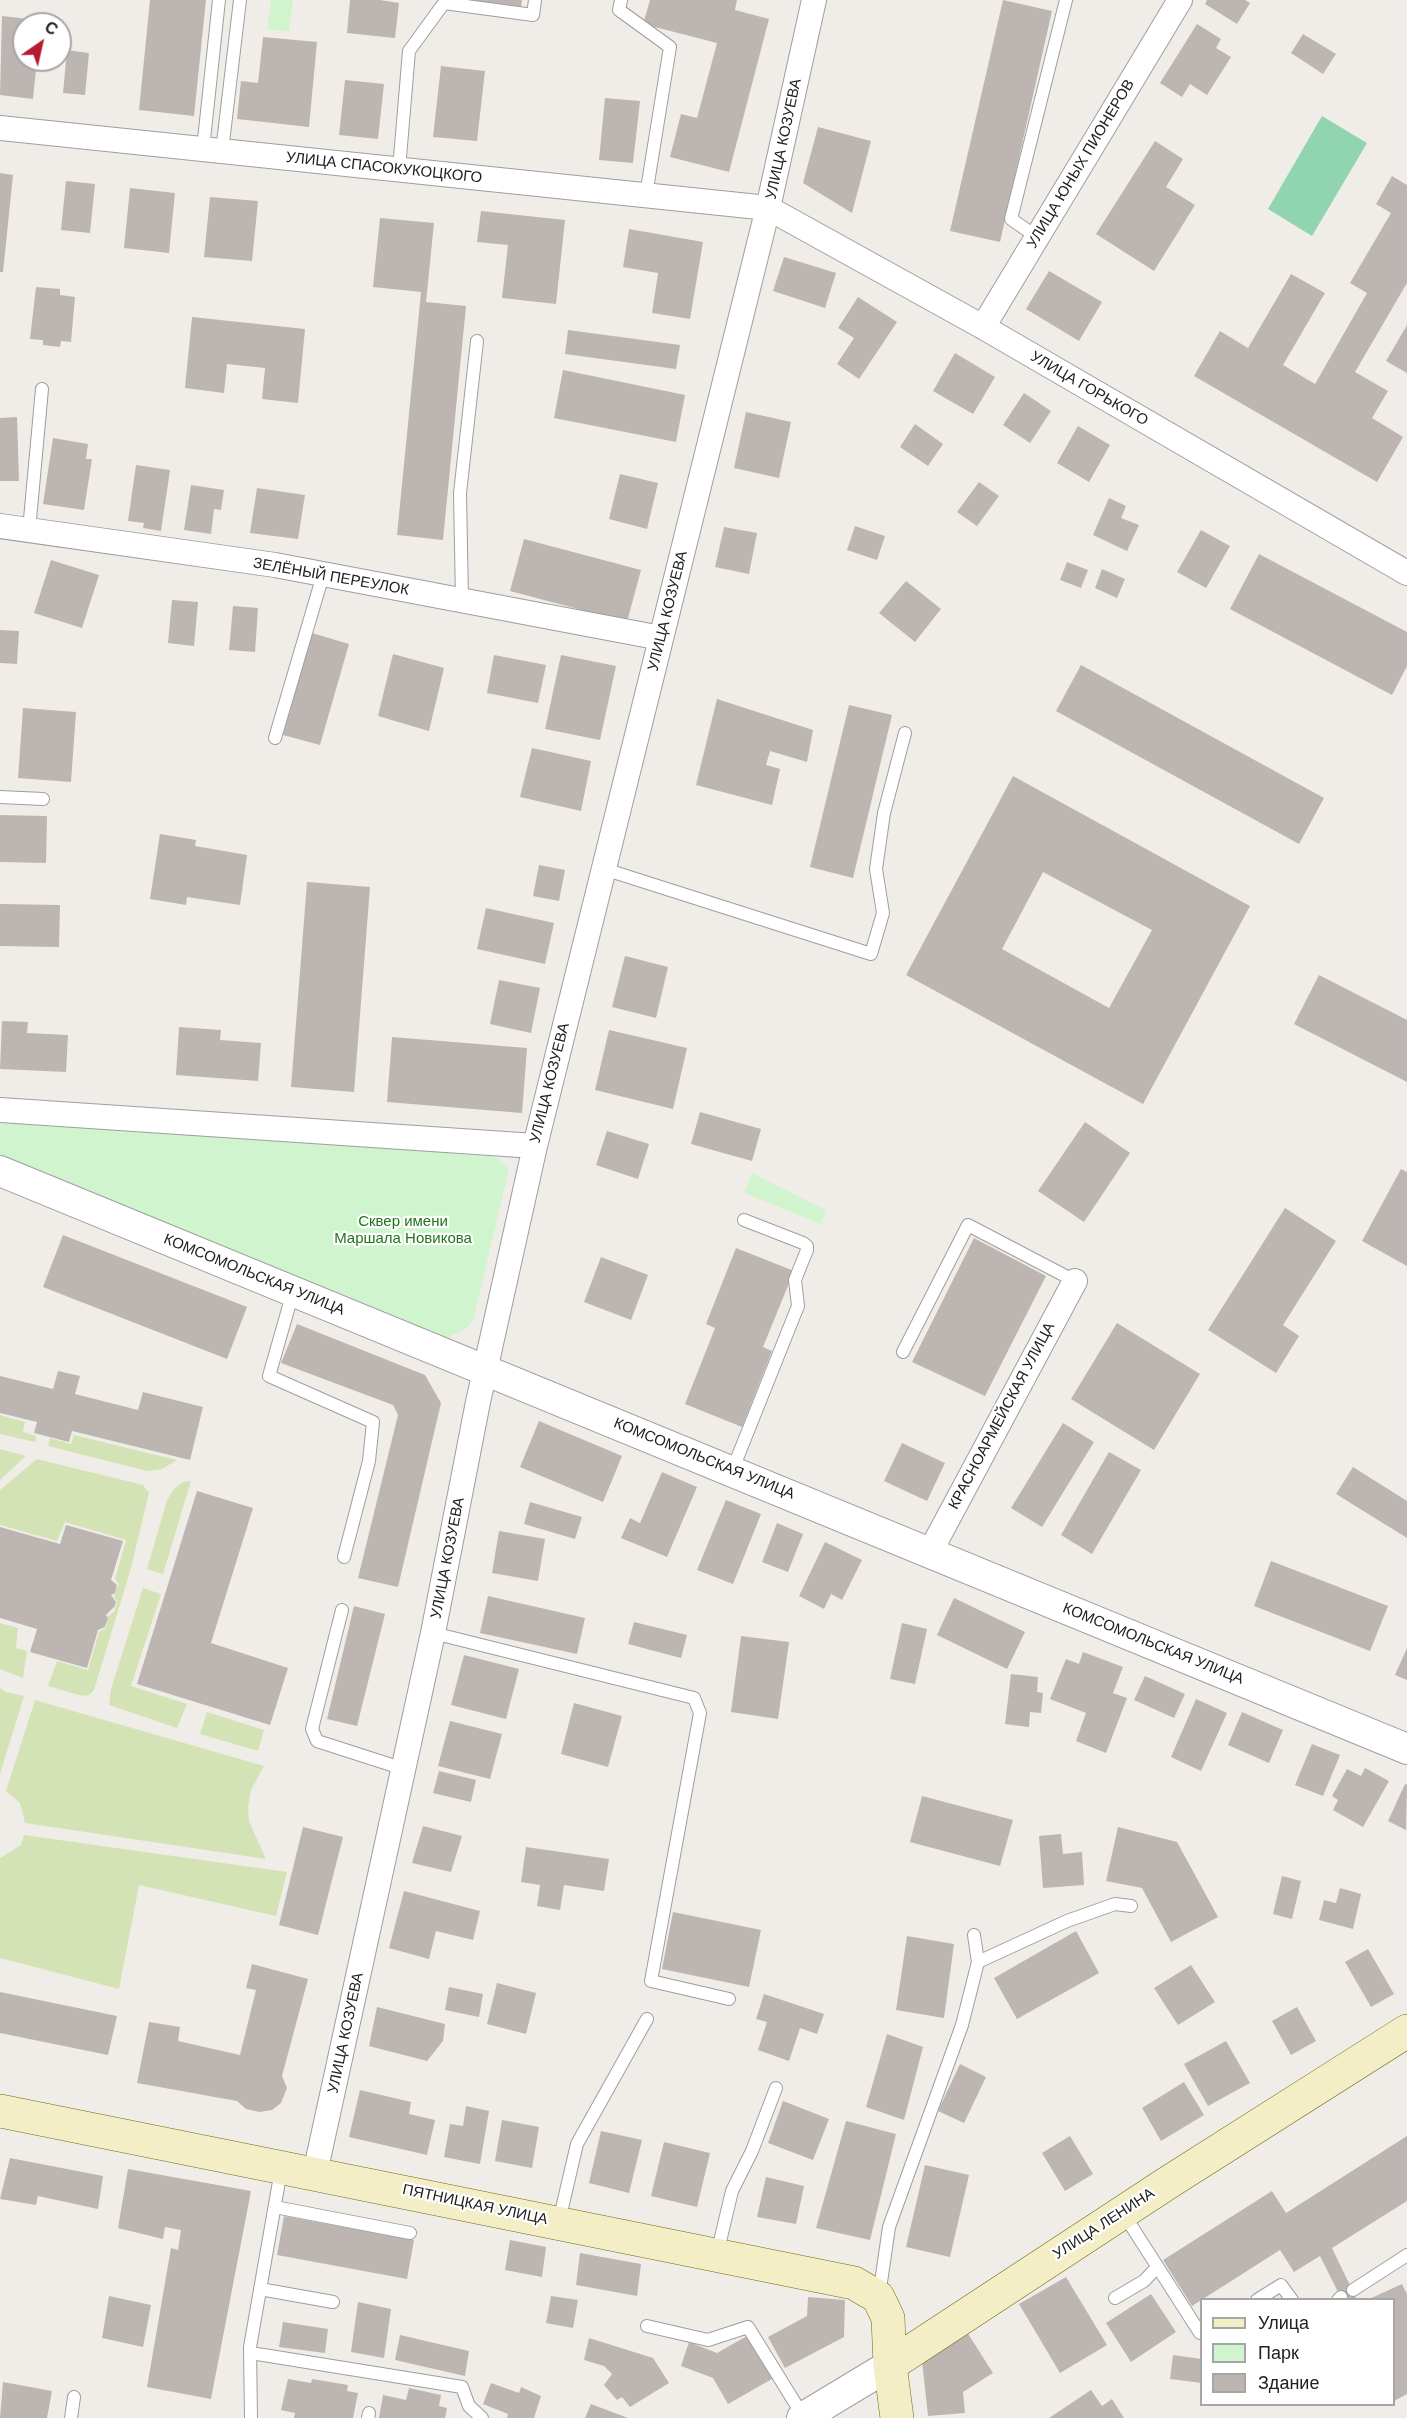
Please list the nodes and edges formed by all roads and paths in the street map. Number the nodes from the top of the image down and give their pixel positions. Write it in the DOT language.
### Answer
graph roads {
  1 [pos="219,0"];
  2 [pos="240,0"];
  3 [pos="535,0"];
  4 [pos="621,0"];
  5 [pos="814,0"];
  6 [pos="1066,0"];
  7 [pos="1180,0"];
  8 [pos="0,128"];
  9 [pos="212,150"];
  10 [pos="399,170"];
  11 [pos="646,195"];
  12 [pos="768,208"];
  13 [pos="1037,237"];
  14 [pos="983,327"];
  15 [pos="477,341"];
  16 [pos="42,389"];
  17 [pos="0,526"];
  18 [pos="29,530"];
  19 [pos="1407,573"];
  20 [pos="323,574"];
  21 [pos="462,601"];
  22 [pos="661,638"];
  23 [pos="905,733"];
  24 [pos="275,738"];
  25 [pos="0,797"];
  26 [pos="43,800"];
  27 [pos="604,869"];
  28 [pos="0,1110"];
  29 [pos="535,1146"];
  30 [pos="0,1171"];
  31 [pos="744,1220"];
  32 [pos="1075,1281"];
  33 [pos="293,1291"];
  34 [pos="903,1352"];
  35 [pos="485,1370"];
  36 [pos="732,1471"];
  37 [pos="930,1552"];
  38 [pos="344,1557"];
  39 [pos="342,1610"];
  40 [pos="434,1633"];
  41 [pos="1407,1749"];
  42 [pos="404,1769"];
  43 [pos="1131,1906"];
  44 [pos="974,1935"];
  45 [pos="978,1962"];
  46 [pos="729,2000"];
  47 [pos="647,2019"];
  48 [pos="1407,2031"];
  49 [pos="776,2088"];
  50 [pos="0,2111"];
  51 [pos="282,2166"];
  52 [pos="315,2173"];
  53 [pos="275,2207"];
  54 [pos="1122,2212"];
  55 [pos="559,2222"];
  56 [pos="410,2233"];
  57 [pos="717,2255"];
  58 [pos="1407,2255"];
  59 [pos="1157,2267"];
  60 [pos="260,2289"];
  61 [pos="1353,2290"];
  62 [pos="879,2297"];
  63 [pos="1115,2298"];
  64 [pos="1260,2298"];
  65 [pos="1291,2298"];
  66 [pos="333,2302"];
  67 [pos="647,2326"];
  68 [pos="1200,2333"];
  69 [pos="251,2353"];
  70 [pos="890,2365"];
  71 [pos="74,2397"];
  72 [pos="71,2418"];
  73 [pos="251,2418"];
  74 [pos="482,2418"];
  75 [pos="803,2418"];
  76 [pos="897,2418"];
  1 -- 9 [label="lane"];
  2 -- 9 [label="lane"];
  3 -- 10 [label="lane"];
  4 -- 11 [label="lane"];
  5 -- 12 [label="street, УЛИЦА КОЗУЕВА"];
  6 -- 13 [label="lane"];
  7 -- 13 [label="street, УЛИЦА ЮНЫХ ПИОНЕРОВ"];
  8 -- 9 [label="street, УЛИЦА СПАСОКУКОЦКОГО"];
  9 -- 10 [label="street, УЛИЦА СПАСОКУКОЦКОГО"];
  10 -- 11 [label="street, УЛИЦА СПАСОКУКОЦКОГО"];
  11 -- 12 [label="street, УЛИЦА СПАСОКУКОЦКОГО"];
  12 -- 14 [label="street, УЛИЦА ГОРЬКОГО"];
  12 -- 22 [label="street, УЛИЦА КОЗУЕВА"];
  13 -- 14 [label="street, УЛИЦА ЮНЫХ ПИОНЕРОВ"];
  14 -- 19 [label="street, УЛИЦА ГОРЬКОГО"];
  15 -- 21 [label="lane"];
  16 -- 18 [label="lane"];
  17 -- 18 [label="street, ЗЕЛЁНЫЙ ПЕРЕУЛОК"];
  18 -- 20 [label="street, ЗЕЛЁНЫЙ ПЕРЕУЛОК"];
  20 -- 21 [label="street, ЗЕЛЁНЫЙ ПЕРЕУЛОК"];
  20 -- 24 [label="lane"];
  21 -- 22 [label="street, ЗЕЛЁНЫЙ ПЕРЕУЛОК"];
  22 -- 27 [label="street, УЛИЦА КОЗУЕВА"];
  23 -- 27 [label="lane"];
  25 -- 26 [label="lane"];
  27 -- 29 [label="street, УЛИЦА КОЗУЕВА"];
  28 -- 29 [label="street"];
  29 -- 35 [label="street, УЛИЦА КОЗУЕВА"];
  30 -- 33 [label="street, КОМСОМОЛЬСКАЯ УЛИЦА"];
  31 -- 36 [label="lane"];
  32 -- 34 [label="lane"];
  32 -- 37 [label="street, КРАСНОАРМЕЙСКАЯ УЛИЦА"];
  33 -- 35 [label="street, КОМСОМОЛЬСКАЯ УЛИЦА"];
  33 -- 38 [label="lane"];
  35 -- 36 [label="street, КОМСОМОЛЬСКАЯ УЛИЦА"];
  35 -- 40 [label="street, УЛИЦА КОЗУЕВА"];
  36 -- 37 [label="street, КОМСОМОЛЬСКАЯ УЛИЦА"];
  37 -- 41 [label="street, КОМСОМОЛЬСКАЯ УЛИЦА"];
  39 -- 42 [label="lane"];
  40 -- 42 [label="street, УЛИЦА КОЗУЕВА"];
  40 -- 46 [label="lane"];
  42 -- 52 [label="street, УЛИЦА КОЗУЕВА"];
  43 -- 45 [label="lane"];
  44 -- 45 [label="lane"];
  45 -- 62 [label="lane"];
  47 -- 55 [label="lane"];
  48 -- 54 [label="main road, УЛИЦА ЛЕНИНА"];
  49 -- 57 [label="lane"];
  50 -- 51 [label="main road, ПЯТНИЦКАЯ УЛИЦА"];
  51 -- 52 [label="main road, ПЯТНИЦКАЯ УЛИЦА"];
  51 -- 53 [label="lane"];
  52 -- 55 [label="main road, ПЯТНИЦКАЯ УЛИЦА"];
  53 -- 56 [label="lane"];
  53 -- 60 [label="lane"];
  54 -- 59 [label="lane"];
  54 -- 70 [label="main road, УЛИЦА ЛЕНИНА"];
  55 -- 57 [label="main road, ПЯТНИЦКАЯ УЛИЦА"];
  57 -- 62 [label="main road, ПЯТНИЦКАЯ УЛИЦА"];
  58 -- 61 [label="lane"];
  59 -- 63 [label="lane"];
  59 -- 68 [label="lane"];
  60 -- 66 [label="lane"];
  60 -- 69 [label="lane"];
  62 -- 70 [label="main road"];
  64 -- 65 [label="lane"];
  67 -- 75 [label="lane"];
  69 -- 73 [label="lane"];
  69 -- 74 [label="lane"];
  70 -- 75 [label="street, УЛИЦА ЛЕНИНА"];
  70 -- 76 [label="main road"];
  71 -- 72 [label="lane"];
}
